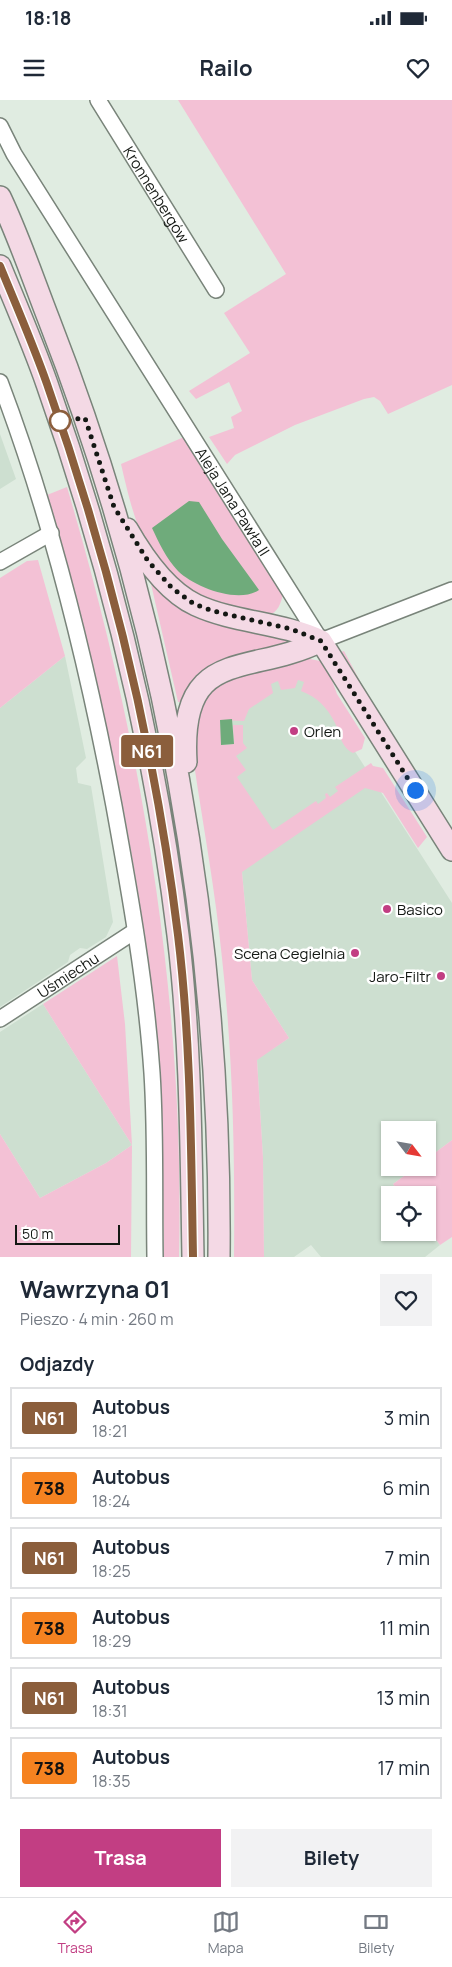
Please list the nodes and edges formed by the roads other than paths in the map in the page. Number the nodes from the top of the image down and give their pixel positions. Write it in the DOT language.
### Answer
graph roads {
  1 [pos="98,100"];
  2 [pos="0,126"];
  3 [pos="0,197"];
  4 [pos="0,266"];
  5 [pos="216,290"];
  6 [pos="0,382"];
  7 [pos="114,507"];
  8 [pos="51,533"];
  9 [pos="0,562"];
  10 [pos="452,590"];
  11 [pos="321,641"];
  12 [pos="188,828"];
  13 [pos="452,850"];
  14 [pos="135,931"];
  15 [pos="0,1019"];
  16 [pos="155,1257"];
  17 [pos="193,1257"];
  18 [pos="218,1257"];
  1 -- 5 [label="street, Kronnenbergów"];
  2 -- 11 [label="street, Aleja Jana Pawła II"];
  3 -- 7 [label="main road"];
  4 -- 17 [label="main road"];
  6 -- 8 [label="street"];
  7 -- 11 [label="main road"];
  7 -- 12 [label="main road"];
  8 -- 9 [label="street"];
  8 -- 14 [label="street"];
  10 -- 11 [label="street"];
  11 -- 12 [label="main road"];
  11 -- 13 [label="main road, Aleja Jana Pawła II"];
  12 -- 18 [label="main road"];
  14 -- 15 [label="street, Uśmiechu"];
  14 -- 16 [label="street"];
}
